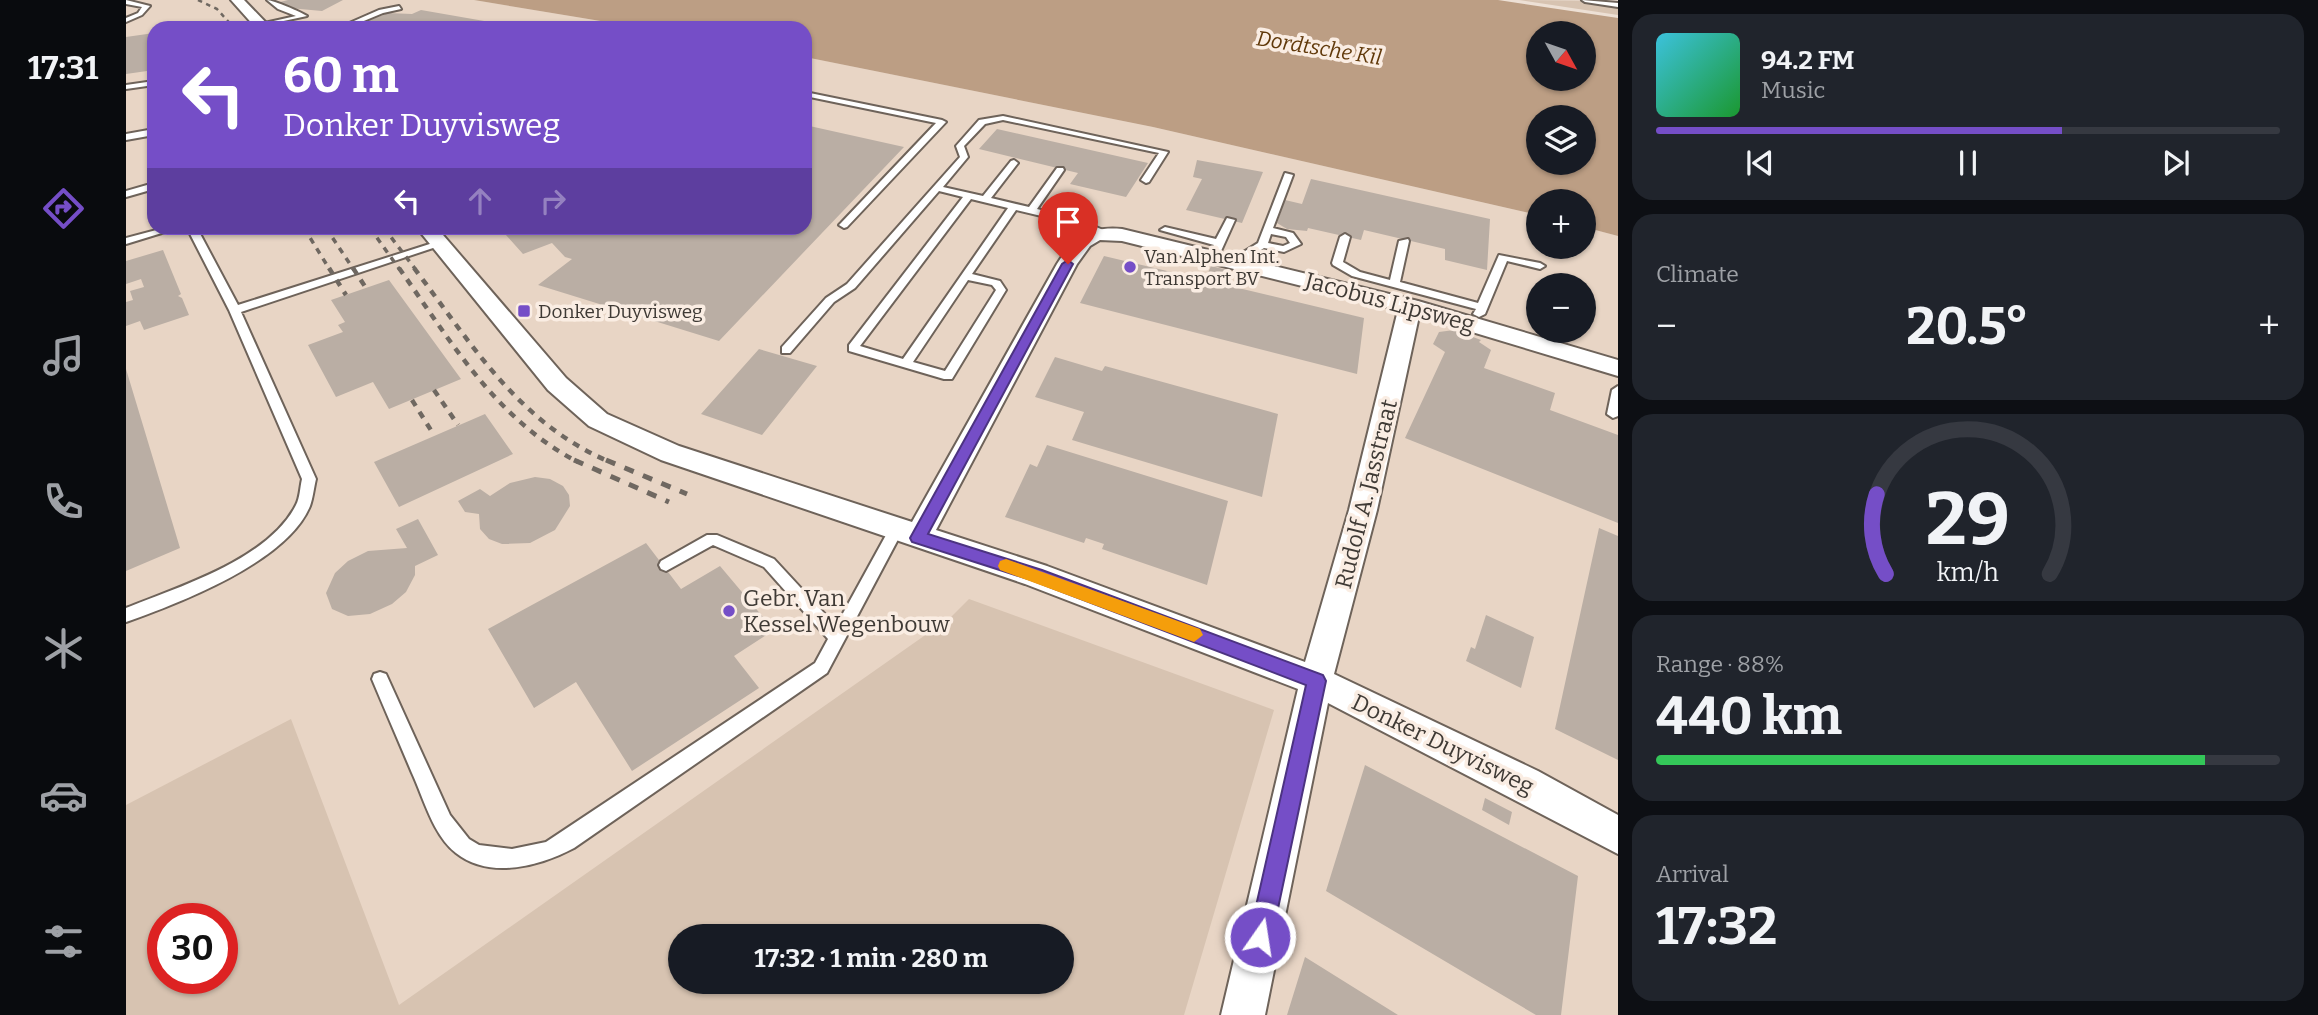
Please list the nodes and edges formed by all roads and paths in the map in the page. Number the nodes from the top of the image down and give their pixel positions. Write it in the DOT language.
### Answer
graph roads {
  1 [pos="153,0"];
  2 [pos="239,0"];
  3 [pos="270,0"];
  4 [pos="1585,0"];
  5 [pos="126,2"];
  6 [pos="142,3"];
  7 [pos="1618,5"];
  8 [pos="399,8"];
  9 [pos="126,20"];
  10 [pos="258,21"];
  11 [pos="288,21"];
  12 [pos="357,21"];
  13 [pos="147,84"];
  14 [pos="126,87"];
  15 [pos="812,95"];
  16 [pos="147,133"];
  17 [pos="126,137"];
  18 [pos="1014,163"];
  19 [pos="1060,170"];
  20 [pos="1288,175"];
  21 [pos="1146,180"];
  22 [pos="147,188"];
  23 [pos="937,188"];
  24 [pos="126,194"];
  25 [pos="969,196"];
  26 [pos="985,200"];
  27 [pos="1013,207"];
  28 [pos="1031,211"];
  29 [pos="1230,220"];
  30 [pos="844,225"];
  31 [pos="1165,230"];
  32 [pos="1267,230"];
  33 [pos="1104,234"];
  34 [pos="148,235"];
  35 [pos="196,235"];
  36 [pos="425,235"];
  37 [pos="435,235"];
  38 [pos="1345,237"];
  39 [pos="126,241"];
  40 [pos="1404,241"];
  41 [pos="1262,245"];
  42 [pos="1217,250"];
  43 [pos="1242,264"];
  44 [pos="1540,266"];
  45 [pos="965,276"];
  46 [pos="1402,295"];
  47 [pos="235,310"];
  48 [pos="1478,316"];
  49 [pos="786,350"];
  50 [pos="905,363"];
  51 [pos="1618,368"];
  52 [pos="1618,390"];
  53 [pos="1612,414"];
  54 [pos="907,534"];
  55 [pos="666,565"];
  56 [pos="126,615"];
  57 [pos="837,638"];
  58 [pos="380,679"];
  59 [pos="1316,681"];
  60 [pos="1618,835"];
  61 [pos="1243,1015"];
  1 -- 6 [label="lane"];
  2 -- 10 [label="street"];
  3 -- 11 [label="lane"];
  4 -- 7 [label="lane"];
  5 -- 6 [label="lane"];
  6 -- 9 [label="lane"];
  8 -- 12 [label="lane"];
  13 -- 14 [label="lane"];
  15 -- 30 [label="lane"];
  16 -- 17 [label="lane"];
  18 -- 26 [label="lane"];
  19 -- 28 [label="lane"];
  20 -- 32 [label="lane"];
  21 -- 23 [label="lane"];
  22 -- 24 [label="lane"];
  23 -- 25 [label="lane"];
  23 -- 49 [label="lane"];
  25 -- 26 [label="lane"];
  25 -- 50 [label="lane"];
  26 -- 27 [label="lane"];
  27 -- 28 [label="lane"];
  27 -- 45 [label="lane"];
  28 -- 33 [label="lane"];
  29 -- 42 [label="lane"];
  31 -- 42 [label="lane"];
  32 -- 41 [label="lane"];
  32 -- 41 [label="lane"];
  33 -- 42 [label="street, Jacobus Lipsweg"];
  33 -- 54 [label="street"];
  34 -- 39 [label="lane"];
  35 -- 47 [label="lane"];
  36 -- 47 [label="lane"];
  37 -- 54 [label="street, Donker Duyvisweg"];
  38 -- 46 [label="lane"];
  40 -- 46 [label="lane"];
  41 -- 43 [label="lane"];
  42 -- 43 [label="street, Jacobus Lipsweg"];
  43 -- 46 [label="street, Jacobus Lipsweg"];
  44 -- 48 [label="lane"];
  45 -- 50 [label="lane"];
  45 -- 50 [label="lane"];
  46 -- 48 [label="street, Jacobus Lipsweg"];
  46 -- 59 [label="street, Rudolf A. Jasstraat"];
  47 -- 56 [label="lane"];
  48 -- 51 [label="street, Jacobus Lipsweg"];
  52 -- 53 [label="lane"];
  54 -- 57 [label="lane"];
  54 -- 59 [label="street, Donker Duyvisweg"];
  55 -- 57 [label="lane"];
  57 -- 58 [label="lane"];
  59 -- 60 [label="street, Donker Duyvisweg"];
  59 -- 61 [label="street, Rudolf A. Jasstraat"];
}
